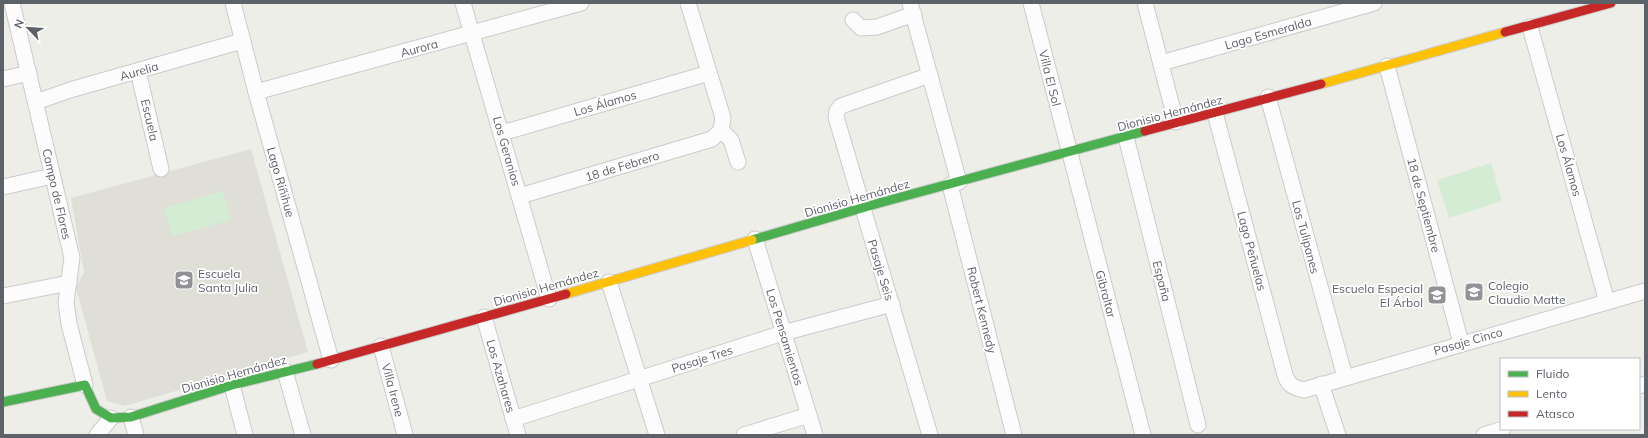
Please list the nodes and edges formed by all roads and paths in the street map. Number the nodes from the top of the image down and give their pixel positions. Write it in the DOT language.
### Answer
graph roads {
  1 [pos="12,3"];
  2 [pos="233,3"];
  3 [pos="463,3"];
  4 [pos="581,3"];
  5 [pos="688,3"];
  6 [pos="1031,3"];
  7 [pos="1145,3"];
  8 [pos="1374,3"];
  9 [pos="1610,3"];
  10 [pos="912,8"];
  11 [pos="853,20"];
  12 [pos="1530,27"];
  13 [pos="471,34"];
  14 [pos="242,41"];
  15 [pos="1161,63"];
  16 [pos="1387,66"];
  17 [pos="138,71"];
  18 [pos="29,73"];
  19 [pos="709,73"];
  20 [pos="930,75"];
  21 [pos="3,79"];
  22 [pos="256,92"];
  23 [pos="1268,97"];
  24 [pos="36,102"];
  25 [pos="1215,113"];
  26 [pos="1176,122"];
  27 [pos="721,130"];
  28 [pos="502,133"];
  29 [pos="1126,137"];
  30 [pos="1069,153"];
  31 [pos="738,162"];
  32 [pos="161,169"];
  33 [pos="52,176"];
  34 [pos="955,183"];
  35 [pos="3,187"];
  36 [pos="520,196"];
  37 [pos="863,208"];
  38 [pos="755,239"];
  39 [pos="69,282"];
  40 [pos="609,282"];
  41 [pos="1645,291"];
  42 [pos="3,296"];
  43 [pos="549,299"];
  44 [pos="1607,302"];
  45 [pos="892,304"];
  46 [pos="484,317"];
  47 [pos="783,333"];
  48 [pos="1461,343"];
  49 [pos="381,346"];
  50 [pos="331,360"];
  51 [pos="285,371"];
  52 [pos="1345,377"];
  53 [pos="640,379"];
  54 [pos="1321,384"];
  55 [pos="85,385"];
  56 [pos="232,385"];
  57 [pos="1292,386"];
  58 [pos="3,402"];
  59 [pos="809,415"];
  60 [pos="131,417"];
  61 [pos="111,418"];
  62 [pos="514,419"];
  63 [pos="1198,425"];
  64 [pos="1500,430"];
  65 [pos="97,435"];
  66 [pos="136,435"];
  67 [pos="245,435"];
  68 [pos="303,435"];
  69 [pos="405,435"];
  70 [pos="518,435"];
  71 [pos="657,435"];
  72 [pos="744,435"];
  73 [pos="815,435"];
  74 [pos="930,435"];
  75 [pos="1014,435"];
  76 [pos="1142,435"];
  77 [pos="1338,435"];
  78 [pos="1484,435"];
  1 -- 18 [label="street, Campo de Flores"];
  2 -- 14 [label="street, Lago Riñihue"];
  3 -- 13 [label="street, Los Geranios"];
  4 -- 13 [label="street, Aurora"];
  5 -- 19 [label="street"];
  6 -- 30 [label="street, Villa El Sol"];
  7 -- 15 [label="street"];
  8 -- 15 [label="street, Lago Esmeralda"];
  9 -- 12 [label="street, Dionisio Hernández"];
  10 -- 11 [label="street"];
  10 -- 20 [label="street, Robert Kennedy"];
  12 -- 16 [label="street, Dionisio Hernández"];
  12 -- 44 [label="street, Los Álamos"];
  13 -- 22 [label="street, Aurora"];
  13 -- 28 [label="street, Los Geranios"];
  14 -- 17 [label="street, Aurelia"];
  14 -- 22 [label="street, Lago Riñihue"];
  15 -- 26 [label="street"];
  16 -- 23 [label="street, Dionisio Hernández"];
  16 -- 48 [label="street, 18 de Septiembre"];
  17 -- 24 [label="street, Aurelia"];
  17 -- 32 [label="street, Escuela"];
  18 -- 21 [label="street"];
  18 -- 24 [label="street, Campo de Flores"];
  19 -- 27 [label="street"];
  19 -- 28 [label="street, Los Álamos"];
  20 -- 34 [label="street, Robert Kennedy"];
  20 -- 37 [label="street, Pasaje Seis"];
  22 -- 50 [label="street, Lago Riñihue"];
  23 -- 25 [label="street, Dionisio Hernández"];
  23 -- 52 [label="street, Los Tulipanes"];
  24 -- 33 [label="street, Campo de Flores"];
  25 -- 26 [label="street, Dionisio Hernández"];
  25 -- 57 [label="street, Lago Peñuelas"];
  26 -- 29 [label="street, Dionisio Hernández"];
  27 -- 31 [label="street"];
  27 -- 36 [label="street, 18 de Febrero"];
  28 -- 36 [label="street, Los Geranios"];
  29 -- 30 [label="street, Dionisio Hernández"];
  29 -- 63 [label="street, España"];
  30 -- 34 [label="street, Dionisio Hernández"];
  30 -- 76 [label="street, Gibraltar"];
  33 -- 35 [label="street"];
  33 -- 39 [label="street, Campo de Flores"];
  34 -- 37 [label="street, Dionisio Hernández"];
  34 -- 75 [label="street, Robert Kennedy"];
  36 -- 43 [label="street, Los Geranios"];
  37 -- 38 [label="street, Dionisio Hernández"];
  37 -- 45 [label="street, Pasaje Seis"];
  38 -- 40 [label="street, Dionisio Hernández"];
  38 -- 47 [label="street, Los Pensamientos"];
  39 -- 42 [label="street"];
  39 -- 55 [label="street, Campo de Flores"];
  40 -- 43 [label="street, Dionisio Hernández"];
  40 -- 53 [label="street"];
  41 -- 44 [label="street, Pasaje Cinco"];
  43 -- 46 [label="street, Dionisio Hernández"];
  44 -- 48 [label="street, Pasaje Cinco"];
  45 -- 47 [label="street, Pasaje Tres"];
  45 -- 74 [label="street, Pasaje Seis"];
  46 -- 49 [label="street, Dionisio Hernández"];
  46 -- 62 [label="street, Los Azahares"];
  47 -- 53 [label="street, Pasaje Tres"];
  47 -- 59 [label="street, Los Pensamientos"];
  48 -- 52 [label="street, Pasaje Cinco"];
  49 -- 50 [label="street, Dionisio Hernández"];
  49 -- 69 [label="street, Villa Irene"];
  50 -- 51 [label="street, Dionisio Hernández"];
  51 -- 56 [label="street, Dionisio Hernández"];
  51 -- 68 [label="street"];
  52 -- 54 [label="street, Pasaje Cinco"];
  53 -- 62 [label="street, Pasaje Tres"];
  53 -- 71 [label="street"];
  54 -- 57 [label="street, Pasaje Cinco"];
  54 -- 77 [label="street"];
  55 -- 58 [label="street"];
  55 -- 61 [label="street"];
  56 -- 60 [label="street, Dionisio Hernández"];
  56 -- 67 [label="street"];
  59 -- 72 [label="street"];
  59 -- 73 [label="street, Los Pensamientos"];
  60 -- 61 [label="street, Dionisio Hernández"];
  60 -- 66 [label="street"];
  61 -- 65 [label="street"];
  62 -- 70 [label="street, Los Azahares"];
  64 -- 78 [label="street"];
}
